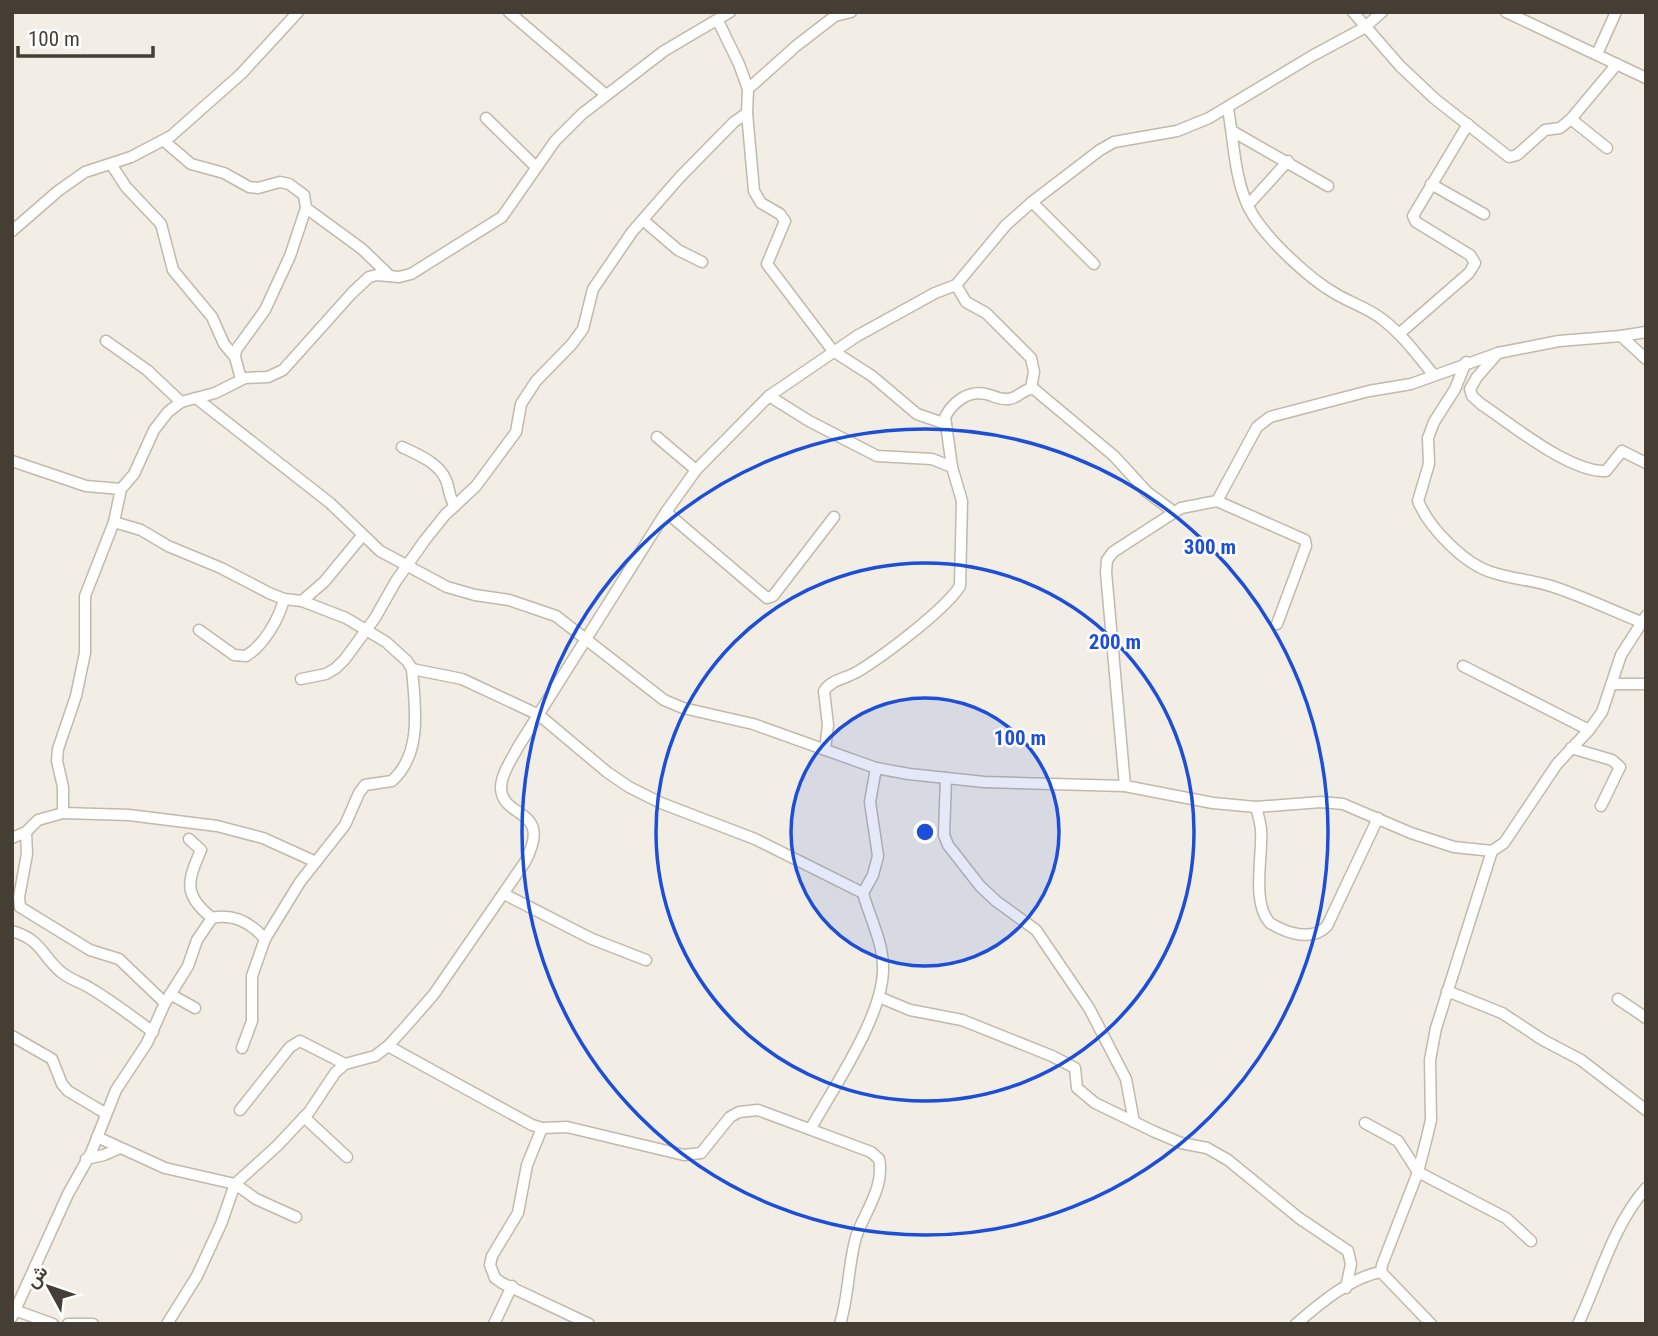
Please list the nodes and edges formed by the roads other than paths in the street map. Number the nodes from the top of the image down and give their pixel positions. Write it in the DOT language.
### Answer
graph roads {
  1 [pos="298,12"];
  2 [pos="509,12"];
  3 [pos="730,12"];
  4 [pos="851,12"];
  5 [pos="1353,12"];
  6 [pos="1382,12"];
  7 [pos="1506,12"];
  8 [pos="1616,12"];
  9 [pos="832,14"];
  10 [pos="718,21"];
  11 [pos="1364,28"];
  12 [pos="1597,54"];
  13 [pos="1617,64"];
  14 [pos="1646,78"];
  15 [pos="748,89"];
  16 [pos="606,95"];
  17 [pos="1228,109"];
  18 [pos="747,113"];
  19 [pos="486,118"];
  20 [pos="1571,119"];
  21 [pos="1468,124"];
  22 [pos="1232,131"];
  23 [pos="164,141"];
  24 [pos="1607,148"];
  25 [pos="1288,161"];
  26 [pos="111,164"];
  27 [pos="536,167"];
  28 [pos="1431,184"];
  29 [pos="1328,186"];
  30 [pos="1032,202"];
  31 [pos="1248,205"];
  32 [pos="306,208"];
  33 [pos="1484,214"];
  34 [pos="643,220"];
  35 [pos="12,230"];
  36 [pos="702,262"];
  37 [pos="1094,264"];
  38 [pos="389,275"];
  39 [pos="956,285"];
  40 [pos="1646,332"];
  41 [pos="1400,333"];
  42 [pos="1622,336"];
  43 [pos="106,341"];
  44 [pos="834,351"];
  45 [pos="1498,353"];
  46 [pos="235,356"];
  47 [pos="1646,359"];
  48 [pos="1466,362"];
  49 [pos="1433,374"];
  50 [pos="241,379"];
  51 [pos="1031,388"];
  52 [pos="769,396"];
  53 [pos="197,398"];
  54 [pos="181,402"];
  55 [pos="946,424"];
  56 [pos="657,437"];
  57 [pos="402,447"];
  58 [pos="12,461"];
  59 [pos="1646,463"];
  60 [pos="952,467"];
  61 [pos="696,470"];
  62 [pos="121,489"];
  63 [pos="1217,501"];
  64 [pos="455,506"];
  65 [pos="666,512"];
  66 [pos="1174,512"];
  67 [pos="834,517"];
  68 [pos="114,522"];
  69 [pos="362,536"];
  70 [pos="407,566"];
  71 [pos="284,598"];
  72 [pos="302,601"];
  73 [pos="1643,619"];
  74 [pos="1277,624"];
  75 [pos="366,630"];
  76 [pos="199,631"];
  77 [pos="586,639"];
  78 [pos="1463,666"];
  79 [pos="412,669"];
  80 [pos="301,679"];
  81 [pos="1613,684"];
  82 [pos="1646,684"];
  83 [pos="539,715"];
  84 [pos="1589,730"];
  85 [pos="1571,748"];
  86 [pos="825,750"];
  87 [pos="876,768"];
  88 [pos="946,778"];
  89 [pos="1125,786"];
  90 [pos="1601,806"];
  91 [pos="1256,807"];
  92 [pos="63,813"];
  93 [pos="1378,818"];
  94 [pos="26,832"];
  95 [pos="12,838"];
  96 [pos="190,839"];
  97 [pos="1492,851"];
  98 [pos="316,862"];
  99 [pos="863,893"];
  100 [pos="504,894"];
  101 [pos="212,918"];
  102 [pos="12,931"];
  103 [pos="265,939"];
  104 [pos="646,960"];
  105 [pos="1447,990"];
  106 [pos="879,998"];
  107 [pos="167,999"];
  108 [pos="1618,999"];
  109 [pos="195,1008"];
  110 [pos="1646,1018"];
  111 [pos="153,1032"];
  112 [pos="13,1039"];
  113 [pos="388,1046"];
  114 [pos="242,1048"];
  115 [pos="345,1064"];
  116 [pos="240,1110"];
  117 [pos="1646,1110"];
  118 [pos="105,1113"];
  119 [pos="304,1116"];
  120 [pos="1134,1122"];
  121 [pos="1366,1123"];
  122 [pos="542,1128"];
  123 [pos="811,1128"];
  124 [pos="97,1137"];
  125 [pos="120,1148"];
  126 [pos="347,1157"];
  127 [pos="86,1159"];
  128 [pos="1418,1172"];
  129 [pos="235,1184"];
  130 [pos="1646,1188"];
  131 [pos="296,1217"];
  132 [pos="1531,1241"];
  133 [pos="1381,1272"];
  134 [pos="512,1286"];
  135 [pos="1346,1288"];
  136 [pos="14,1314"];
  137 [pos="53,1324"];
  138 [pos="68,1324"];
  139 [pos="93,1324"];
  140 [pos="167,1324"];
  141 [pos="495,1324"];
  142 [pos="589,1324"];
  143 [pos="840,1324"];
  144 [pos="1296,1324"];
  145 [pos="1431,1324"];
  146 [pos="1578,1324"];
  1 -- 23 [label="street"];
  2 -- 16 [label="street"];
  3 -- 10 [label="street"];
  4 -- 9 [label="street"];
  5 -- 11 [label="street"];
  6 -- 11 [label="street"];
  7 -- 12 [label="street"];
  8 -- 12 [label="street"];
  9 -- 15 [label="street"];
  10 -- 15 [label="street"];
  10 -- 16 [label="street"];
  11 -- 17 [label="street"];
  11 -- 21 [label="street"];
  12 -- 13 [label="street"];
  13 -- 14 [label="street"];
  13 -- 20 [label="street"];
  15 -- 18 [label="street"];
  16 -- 27 [label="street"];
  17 -- 22 [label="street"];
  17 -- 30 [label="street"];
  18 -- 34 [label="street"];
  18 -- 44 [label="street"];
  19 -- 27 [label="street"];
  20 -- 21 [label="street"];
  20 -- 24 [label="street"];
  21 -- 28 [label="street"];
  22 -- 25 [label="street"];
  22 -- 31 [label="street"];
  23 -- 26 [label="street"];
  23 -- 32 [label="street"];
  25 -- 29 [label="street"];
  25 -- 31 [label="street"];
  26 -- 35 [label="street"];
  26 -- 46 [label="street"];
  27 -- 38 [label="street"];
  28 -- 33 [label="street"];
  28 -- 41 [label="street"];
  30 -- 37 [label="street"];
  30 -- 39 [label="street"];
  31 -- 41 [label="street"];
  32 -- 38 [label="street"];
  32 -- 46 [label="street"];
  34 -- 36 [label="street"];
  34 -- 64 [label="street"];
  38 -- 50 [label="street"];
  39 -- 44 [label="street"];
  39 -- 51 [label="street"];
  40 -- 42 [label="street"];
  41 -- 49 [label="street"];
  42 -- 45 [label="street"];
  42 -- 47 [label="street"];
  43 -- 54 [label="street"];
  44 -- 52 [label="street"];
  44 -- 55 [label="street"];
  45 -- 48 [label="street"];
  45 -- 59 [label="street"];
  46 -- 50 [label="street"];
  48 -- 49 [label="street"];
  48 -- 73 [label="street"];
  49 -- 63 [label="street"];
  50 -- 53 [label="street"];
  51 -- 55 [label="street"];
  51 -- 66 [label="street"];
  52 -- 60 [label="street"];
  52 -- 61 [label="street"];
  53 -- 54 [label="street"];
  53 -- 69 [label="street"];
  54 -- 62 [label="street"];
  55 -- 60 [label="street"];
  56 -- 61 [label="street"];
  57 -- 64 [label="street"];
  58 -- 62 [label="street"];
  60 -- 86 [label="street"];
  61 -- 65 [label="street"];
  62 -- 68 [label="street"];
  63 -- 66 [label="street"];
  63 -- 74 [label="street"];
  64 -- 70 [label="street"];
  65 -- 67 [label="street"];
  65 -- 77 [label="street"];
  66 -- 89 [label="street"];
  68 -- 71 [label="street"];
  68 -- 92 [label="street"];
  69 -- 70 [label="street"];
  69 -- 72 [label="street"];
  70 -- 75 [label="street"];
  70 -- 77 [label="street"];
  71 -- 72 [label="street"];
  71 -- 76 [label="street"];
  72 -- 75 [label="street"];
  73 -- 81 [label="street"];
  75 -- 79 [label="street"];
  75 -- 80 [label="street"];
  77 -- 83 [label="street"];
  77 -- 86 [label="street"];
  78 -- 84 [label="street"];
  79 -- 83 [label="street"];
  79 -- 98 [label="street"];
  81 -- 82 [label="street"];
  81 -- 84 [label="street"];
  83 -- 99 [label="street"];
  83 -- 100 [label="street"];
  84 -- 85 [label="street"];
  85 -- 90 [label="street"];
  85 -- 97 [label="street"];
  86 -- 87 [label="street"];
  87 -- 88 [label="street"];
  87 -- 99 [label="street"];
  88 -- 89 [label="street"];
  88 -- 120 [label="street"];
  89 -- 91 [label="street"];
  91 -- 93 [label="street"];
  91 -- 93 [label="street"];
  92 -- 94 [label="street"];
  92 -- 98 [label="street"];
  93 -- 97 [label="street"];
  94 -- 95 [label="street"];
  94 -- 107 [label="street"];
  96 -- 101 [label="street"];
  97 -- 105 [label="street"];
  98 -- 103 [label="street"];
  99 -- 106 [label="street"];
  100 -- 104 [label="street"];
  100 -- 113 [label="street"];
  101 -- 103 [label="street"];
  101 -- 107 [label="street"];
  102 -- 111 [label="street"];
  103 -- 114 [label="street"];
  105 -- 117 [label="street"];
  105 -- 128 [label="street"];
  106 -- 120 [label="street"];
  106 -- 123 [label="street"];
  107 -- 109 [label="street"];
  107 -- 111 [label="street"];
  108 -- 110 [label="street"];
  111 -- 118 [label="street"];
  112 -- 118 [label="street"];
  113 -- 115 [label="street"];
  113 -- 122 [label="street"];
  115 -- 116 [label="street"];
  115 -- 119 [label="street"];
  118 -- 124 [label="street"];
  119 -- 126 [label="street"];
  119 -- 129 [label="street"];
  120 -- 135 [label="street"];
  121 -- 128 [label="street"];
  122 -- 123 [label="street"];
  122 -- 134 [label="street"];
  123 -- 143 [label="street"];
  124 -- 125 [label="street"];
  124 -- 127 [label="street"];
  125 -- 127 [label="street"];
  125 -- 129 [label="street"];
  127 -- 136 [label="street"];
  128 -- 132 [label="street"];
  128 -- 133 [label="street"];
  129 -- 131 [label="street"];
  129 -- 140 [label="street"];
  130 -- 146 [label="street"];
  133 -- 135 [label="street"];
  133 -- 145 [label="street"];
  134 -- 141 [label="street"];
  134 -- 142 [label="street"];
  135 -- 144 [label="street"];
  136 -- 137 [label="street"];
  138 -- 139 [label="street"];
}
